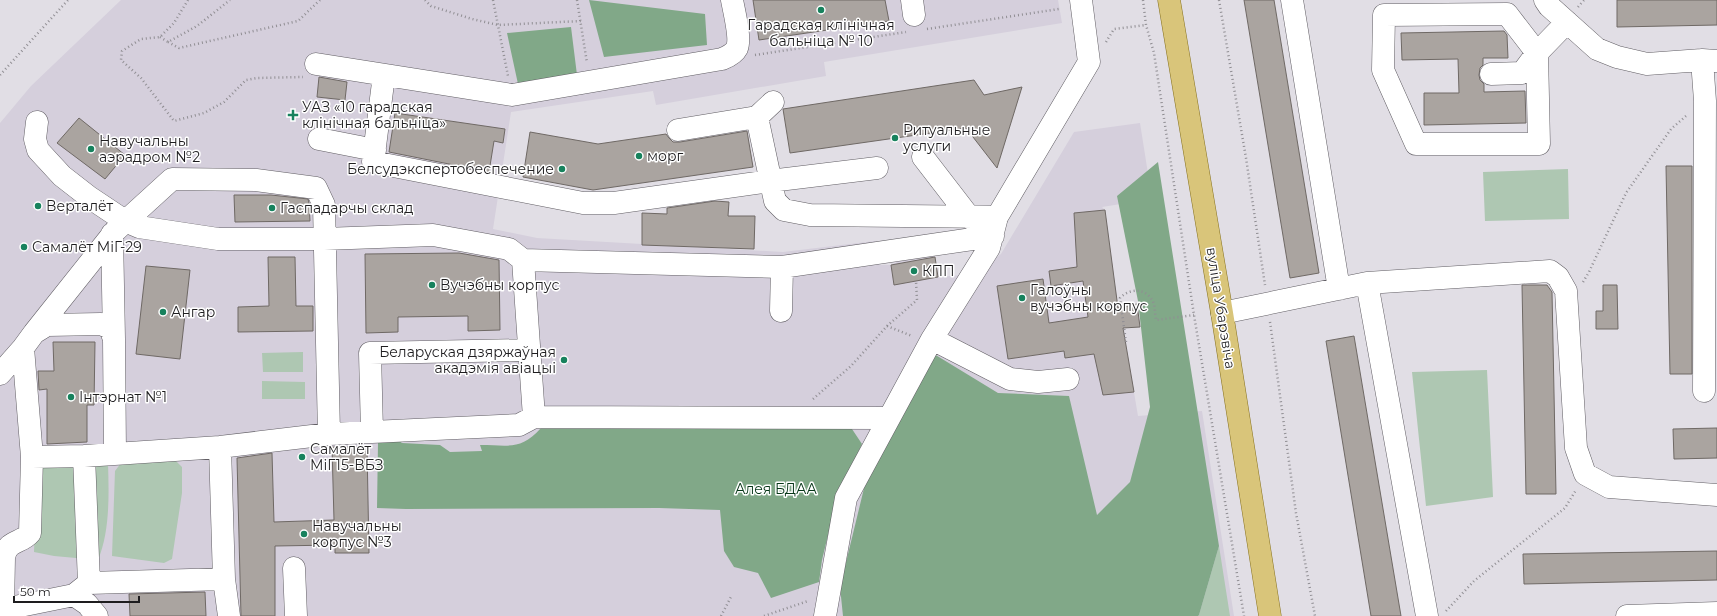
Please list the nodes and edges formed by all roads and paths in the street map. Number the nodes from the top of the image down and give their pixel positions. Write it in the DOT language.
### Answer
graph roads {
  1 [pos="68,0"];
  2 [pos="188,0"];
  3 [pos="230,0"];
  4 [pos="320,0"];
  5 [pos="425,0"];
  6 [pos="492,0"];
  7 [pos="577,0"];
  8 [pos="732,0"];
  9 [pos="1080,0"];
  10 [pos="1143,0"];
  11 [pos="1169,0"];
  12 [pos="1219,0"];
  13 [pos="1292,0"];
  14 [pos="1545,0"];
  15 [pos="1059,9"];
  16 [pos="914,19"];
  17 [pos="581,21"];
  18 [pos="1567,22"];
  19 [pos="498,25"];
  20 [pos="1146,26"];
  21 [pos="1114,29"];
  22 [pos="160,37"];
  23 [pos="168,42"];
  24 [pos="735,50"];
  25 [pos="1537,53"];
  26 [pos="1710,61"];
  27 [pos="316,64"];
  28 [pos="1491,74"];
  29 [pos="0,75"];
  30 [pos="384,75"];
  31 [pos="590,82"];
  32 [pos="512,95"];
  33 [pos="1705,101"];
  34 [pos="773,102"];
  35 [pos="757,117"];
  36 [pos="37,122"];
  37 [pos="678,130"];
  38 [pos="319,139"];
  39 [pos="375,150"];
  40 [pos="924,156"];
  41 [pos="877,168"];
  42 [pos="770,181"];
  43 [pos="970,218"];
  44 [pos="995,226"];
  45 [pos="119,227"];
  46 [pos="324,239"];
  47 [pos="523,260"];
  48 [pos="782,268"];
  49 [pos="916,281"];
  50 [pos="1366,284"];
  51 [pos="1581,284"];
  52 [pos="1339,289"];
  53 [pos="1267,303"];
  54 [pos="780,312"];
  55 [pos="1222,313"];
  56 [pos="1194,315"];
  57 [pos="1123,320"];
  58 [pos="1120,321"];
  59 [pos="887,326"];
  60 [pos="114,339"];
  61 [pos="29,340"];
  62 [pos="931,341"];
  63 [pos="1126,342"];
  64 [pos="529,350"];
  65 [pos="0,374"];
  66 [pos="1068,379"];
  67 [pos="1704,390"];
  68 [pos="534,417"];
  69 [pos="788,417"];
  70 [pos="888,418"];
  71 [pos="372,432"];
  72 [pos="330,434"];
  73 [pos="220,447"];
  74 [pos="115,454"];
  75 [pos="84,456"];
  76 [pos="32,457"];
  77 [pos="1585,474"];
  78 [pos="1717,495"];
  79 [pos="294,568"];
  80 [pos="224,579"];
  81 [pos="82,589"];
  82 [pos="829,592"];
  83 [pos="732,595"];
  84 [pos="1,610"];
  85 [pos="1717,613"];
  86 [pos="96,616"];
  87 [pos="229,616"];
  88 [pos="296,616"];
  89 [pos="721,616"];
  90 [pos="764,616"];
  91 [pos="825,616"];
  92 [pos="1244,616"];
  93 [pos="1270,616"];
  94 [pos="1315,616"];
  95 [pos="1427,616"];
  96 [pos="1441,616"];
  97 [pos="1627,616"];
  1 -- 29 [label="path"];
  2 -- 22 [label="path"];
  3 -- 23 [label="path"];
  4 -- 23 [label="path"];
  5 -- 19 [label="path"];
  6 -- 19 [label="path"];
  7 -- 17 [label="path"];
  8 -- 24 [label="street"];
  9 -- 44 [label="street"];
  10 -- 20 [label="path"];
  11 -- 55 [label="main road, вуліца Убарэвіча"];
  12 -- 53 [label="path"];
  13 -- 52 [label="street"];
  14 -- 18 [label="street"];
  15 -- 16 [label="path"];
  16 -- 24 [label="path"];
  17 -- 19 [label="path"];
  17 -- 31 [label="path"];
  18 -- 25 [label="street"];
  18 -- 26 [label="street"];
  19 -- 32 [label="path"];
  20 -- 21 [label="path"];
  20 -- 56 [label="path"];
  22 -- 23 [label="path"];
  22 -- 27 [label="path"];
  24 -- 31 [label="street"];
  25 -- 25 [label="street"];
  25 -- 28 [label="street"];
  26 -- 33 [label="street"];
  27 -- 30 [label="street"];
  30 -- 32 [label="street"];
  30 -- 39 [label="street"];
  31 -- 32 [label="street"];
  33 -- 51 [label="path"];
  33 -- 67 [label="street"];
  34 -- 35 [label="street"];
  35 -- 37 [label="street"];
  35 -- 42 [label="street"];
  36 -- 45 [label="street"];
  38 -- 39 [label="street"];
  39 -- 42 [label="street"];
  40 -- 43 [label="street"];
  41 -- 42 [label="street"];
  42 -- 43 [label="street"];
  43 -- 44 [label="street"];
  44 -- 48 [label="street"];
  44 -- 62 [label="street"];
  45 -- 46 [label="street"];
  45 -- 46 [label="street"];
  45 -- 60 [label="street"];
  45 -- 61 [label="street"];
  46 -- 47 [label="street"];
  46 -- 72 [label="street"];
  47 -- 48 [label="street"];
  47 -- 64 [label="street"];
  48 -- 54 [label="street"];
  49 -- 59 [label="path"];
  50 -- 52 [label="street"];
  50 -- 77 [label="street"];
  50 -- 95 [label="street"];
  52 -- 53 [label="street"];
  53 -- 55 [label="street"];
  53 -- 94 [label="path"];
  55 -- 93 [label="main road, вуліца Убарэвіча"];
  56 -- 57 [label="path"];
  56 -- 92 [label="path"];
  57 -- 58 [label="path"];
  57 -- 63 [label="path"];
  59 -- 62 [label="path"];
  59 -- 69 [label="path"];
  60 -- 61 [label="street"];
  60 -- 74 [label="street"];
  61 -- 65 [label="street"];
  61 -- 76 [label="street"];
  62 -- 66 [label="street"];
  62 -- 70 [label="street"];
  64 -- 68 [label="street"];
  64 -- 71 [label="street"];
  68 -- 69 [label="street"];
  68 -- 71 [label="street"];
  69 -- 70 [label="street"];
  70 -- 82 [label="street"];
  71 -- 72 [label="street"];
  72 -- 73 [label="street"];
  73 -- 74 [label="street"];
  73 -- 80 [label="street"];
  74 -- 75 [label="street"];
  75 -- 76 [label="street"];
  75 -- 81 [label="street"];
  76 -- 84 [label="street"];
  77 -- 78 [label="street"];
  77 -- 96 [label="path"];
  79 -- 88 [label="street"];
  80 -- 81 [label="street"];
  80 -- 87 [label="street"];
  81 -- 84 [label="street"];
  81 -- 86 [label="street"];
  82 -- 90 [label="path"];
  82 -- 91 [label="street"];
  83 -- 89 [label="path"];
  85 -- 97 [label="street"];
}
